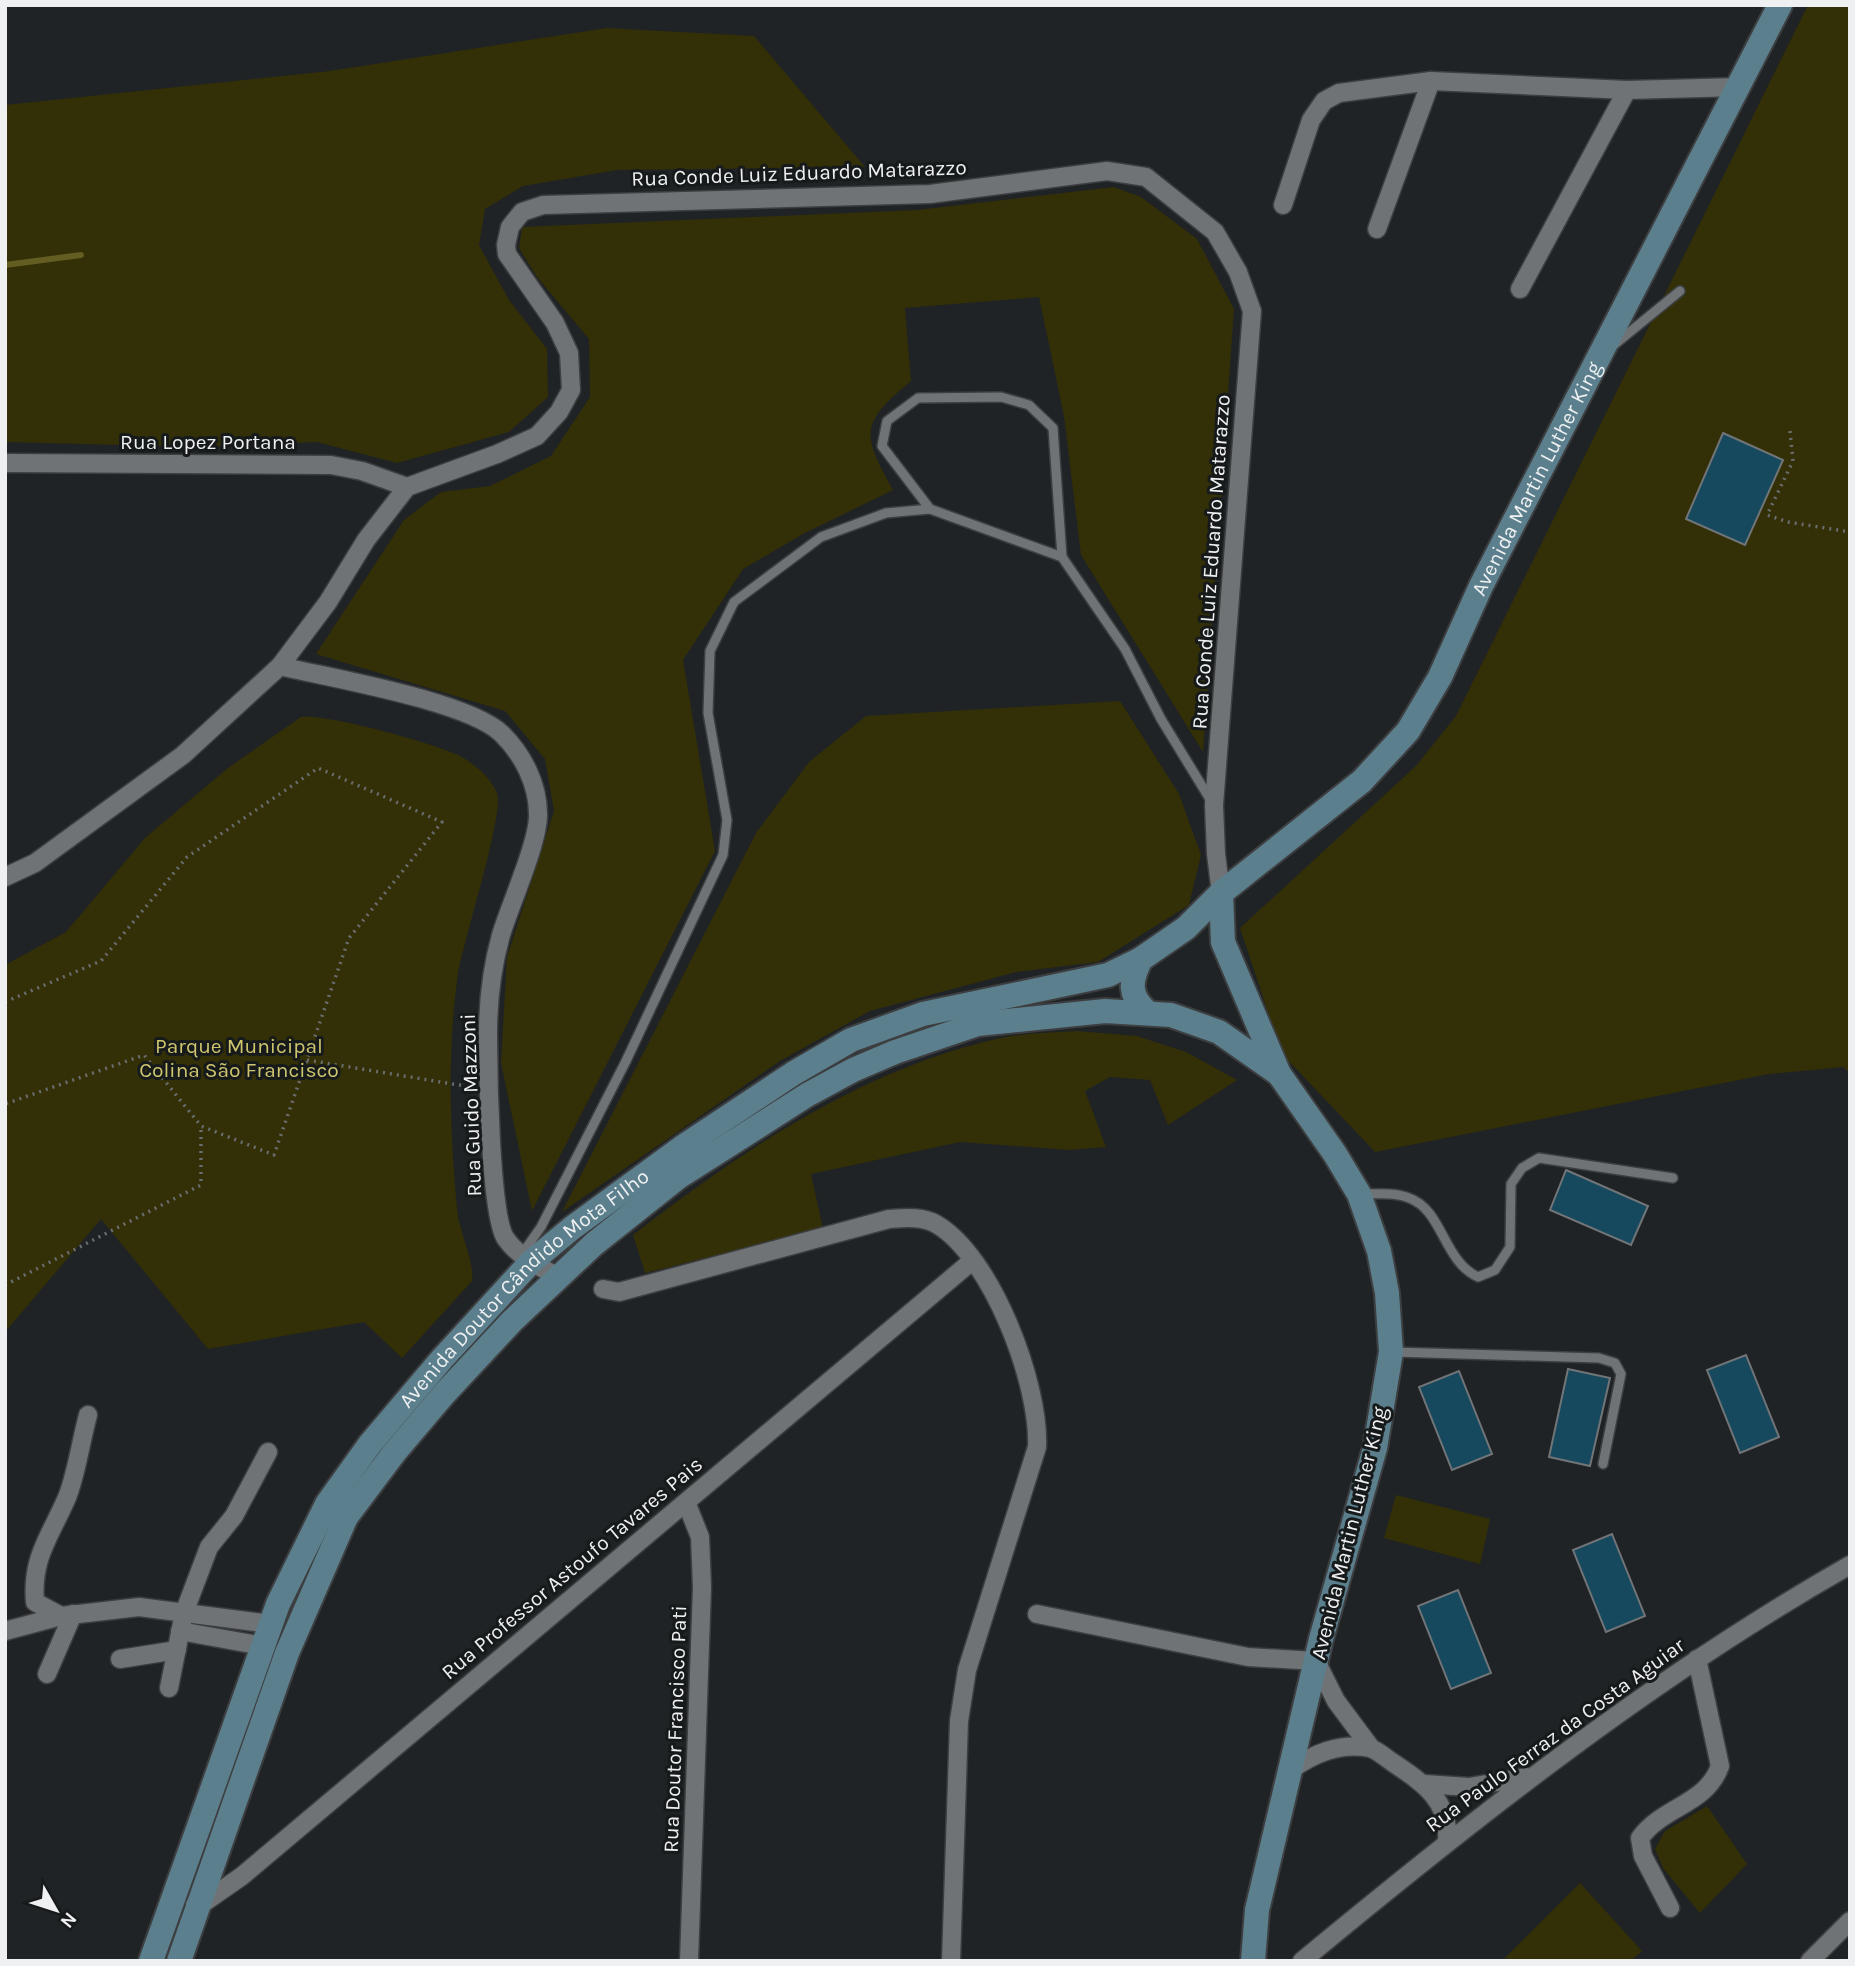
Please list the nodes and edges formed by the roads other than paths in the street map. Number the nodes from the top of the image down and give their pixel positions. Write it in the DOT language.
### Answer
graph roads {
  1 [pos="1780,5"];
  2 [pos="1431,81"];
  3 [pos="1740,87"];
  4 [pos="1627,90"];
  5 [pos="1283,205"];
  6 [pos="1377,229"];
  7 [pos="1520,289"];
  8 [pos="1680,291"];
  9 [pos="1600,356"];
  10 [pos="5,463"];
  11 [pos="407,487"];
  12 [pos="930,509"];
  13 [pos="1062,557"];
  14 [pos="280,666"];
  15 [pos="1214,805"];
  16 [pos="5,877"];
  17 [pos="1221,893"];
  18 [pos="1186,928"];
  19 [pos="1223,942"];
  20 [pos="1141,959"];
  21 [pos="1251,1006"];
  22 [pos="1147,1012"];
  23 [pos="1219,1032"];
  24 [pos="1279,1074"];
  25 [pos="1673,1178"];
  26 [pos="1359,1194"];
  27 [pos="527,1258"];
  28 [pos="972,1261"];
  29 [pos="557,1276"];
  30 [pos="603,1289"];
  31 [pos="1391,1352"];
  32 [pos="88,1415"];
  33 [pos="268,1452"];
  34 [pos="1603,1464"];
  35 [pos="686,1502"];
  36 [pos="336,1510"];
  37 [pos="1850,1565"];
  38 [pos="184,1613"];
  39 [pos="1037,1614"];
  40 [pos="67,1615"];
  41 [pos="5,1631"];
  42 [pos="180,1631"];
  43 [pos="267,1635"];
  44 [pos="177,1650"];
  45 [pos="1698,1659"];
  46 [pos="120,1660"];
  47 [pos="1316,1661"];
  48 [pos="47,1674"];
  49 [pos="169,1688"];
  50 [pos="242,1743"];
  51 [pos="1371,1748"];
  52 [pos="1289,1771"];
  53 [pos="1530,1776"];
  54 [pos="1425,1784"];
  55 [pos="1447,1841"];
  56 [pos="174,1898"];
  57 [pos="198,1906"];
  58 [pos="1671,1908"];
  59 [pos="1850,1921"];
  60 [pos="1255,1931"];
  61 [pos="151,1961"];
  62 [pos="179,1961"];
  63 [pos="690,1961"];
  64 [pos="951,1961"];
  65 [pos="1245,1961"];
  66 [pos="1253,1961"];
  67 [pos="1301,1961"];
  68 [pos="1810,1961"];
  1 -- 3 [label="main road, Avenida Martin Luther King"];
  2 -- 4 [label="street"];
  2 -- 5 [label="street"];
  2 -- 6 [label="street"];
  3 -- 4 [label="street"];
  3 -- 9 [label="main road, Avenida Martin Luther King"];
  4 -- 7 [label="street"];
  8 -- 9 [label="lane"];
  9 -- 17 [label="main road, Avenida Martin Luther King"];
  10 -- 11 [label="street, Rua Lopez Portana"];
  11 -- 14 [label="street"];
  11 -- 15 [label="street, Rua Conde Luiz Eduardo Matarazzo"];
  12 -- 13 [label="lane"];
  12 -- 13 [label="lane"];
  12 -- 27 [label="lane"];
  13 -- 15 [label="lane"];
  14 -- 16 [label="street"];
  14 -- 27 [label="street, Rua Guido Mazzoni"];
  15 -- 17 [label="street, Rua Conde Luiz Eduardo Matarazzo"];
  17 -- 18 [label="main road, Avenida Martin Luther King"];
  17 -- 19 [label="main road, Avenida Martin Luther King"];
  18 -- 19 [label="main road"];
  18 -- 20 [label="main road, Avenida Martin Luther King"];
  19 -- 21 [label="main road, Avenida Martin Luther King"];
  20 -- 22 [label="main road"];
  20 -- 27 [label="main road, Avenida Doutor Cândido Mota Filho"];
  21 -- 23 [label="main road"];
  21 -- 24 [label="main road, Avenida Martin Luther King"];
  22 -- 23 [label="main road, Avenida Martin Luther King"];
  22 -- 29 [label="main road, Avenida Doutor Cândido Mota Filho"];
  23 -- 24 [label="main road, Avenida Martin Luther King"];
  24 -- 26 [label="main road, Avenida Martin Luther King"];
  25 -- 26 [label="lane"];
  26 -- 31 [label="main road, Avenida Martin Luther King"];
  27 -- 29 [label="street, Rua Guido Mazzoni"];
  27 -- 36 [label="main road, Avenida Doutor Cândido Mota Filho"];
  28 -- 30 [label="street"];
  28 -- 35 [label="street, Rua Professor Astoufo Tavares Pais"];
  28 -- 64 [label="street"];
  29 -- 36 [label="main road, Avenida Doutor Cândido Mota Filho"];
  31 -- 34 [label="lane"];
  31 -- 47 [label="main road, Avenida Martin Luther King"];
  32 -- 40 [label="street"];
  33 -- 38 [label="street"];
  35 -- 57 [label="street, Rua Professor Astoufo Tavares Pais"];
  35 -- 63 [label="street, Rua Doutor Francisco Pati"];
  36 -- 43 [label="main road, Avenida Doutor Cândido Mota Filho"];
  36 -- 50 [label="main road, Avenida Doutor Cândido Mota Filho"];
  37 -- 45 [label="street, Rua Paulo Ferraz da Costa Aguiar"];
  38 -- 40 [label="street"];
  38 -- 42 [label="street"];
  38 -- 43 [label="street"];
  39 -- 47 [label="street"];
  40 -- 41 [label="street"];
  40 -- 48 [label="street"];
  42 -- 43 [label="street"];
  42 -- 44 [label="street"];
  43 -- 50 [label="main road, Avenida Doutor Cândido Mota Filho"];
  44 -- 46 [label="street"];
  44 -- 49 [label="street"];
  45 -- 53 [label="street, Rua Paulo Ferraz da Costa Aguiar"];
  45 -- 58 [label="street"];
  47 -- 51 [label="street"];
  47 -- 52 [label="main road, Avenida Martin Luther King"];
  50 -- 56 [label="main road, Avenida Doutor Cândido Mota Filho"];
  50 -- 57 [label="main road, Avenida Doutor Cândido Mota Filho"];
  51 -- 52 [label="street"];
  51 -- 54 [label="street"];
  52 -- 60 [label="main road, Avenida Martin Luther King"];
  53 -- 54 [label="street"];
  53 -- 55 [label="street, Rua Paulo Ferraz da Costa Aguiar"];
  54 -- 55 [label="street"];
  55 -- 67 [label="street, Rua Paulo Ferraz da Costa Aguiar"];
  56 -- 57 [label="street"];
  56 -- 61 [label="main road, Avenida Doutor Cândido Mota Filho"];
  57 -- 62 [label="main road, Avenida Doutor Cândido Mota Filho"];
  59 -- 68 [label="street"];
  60 -- 65 [label="main road, Avenida Martin Luther King"];
  60 -- 66 [label="main road, Avenida Martin Luther King"];
}
